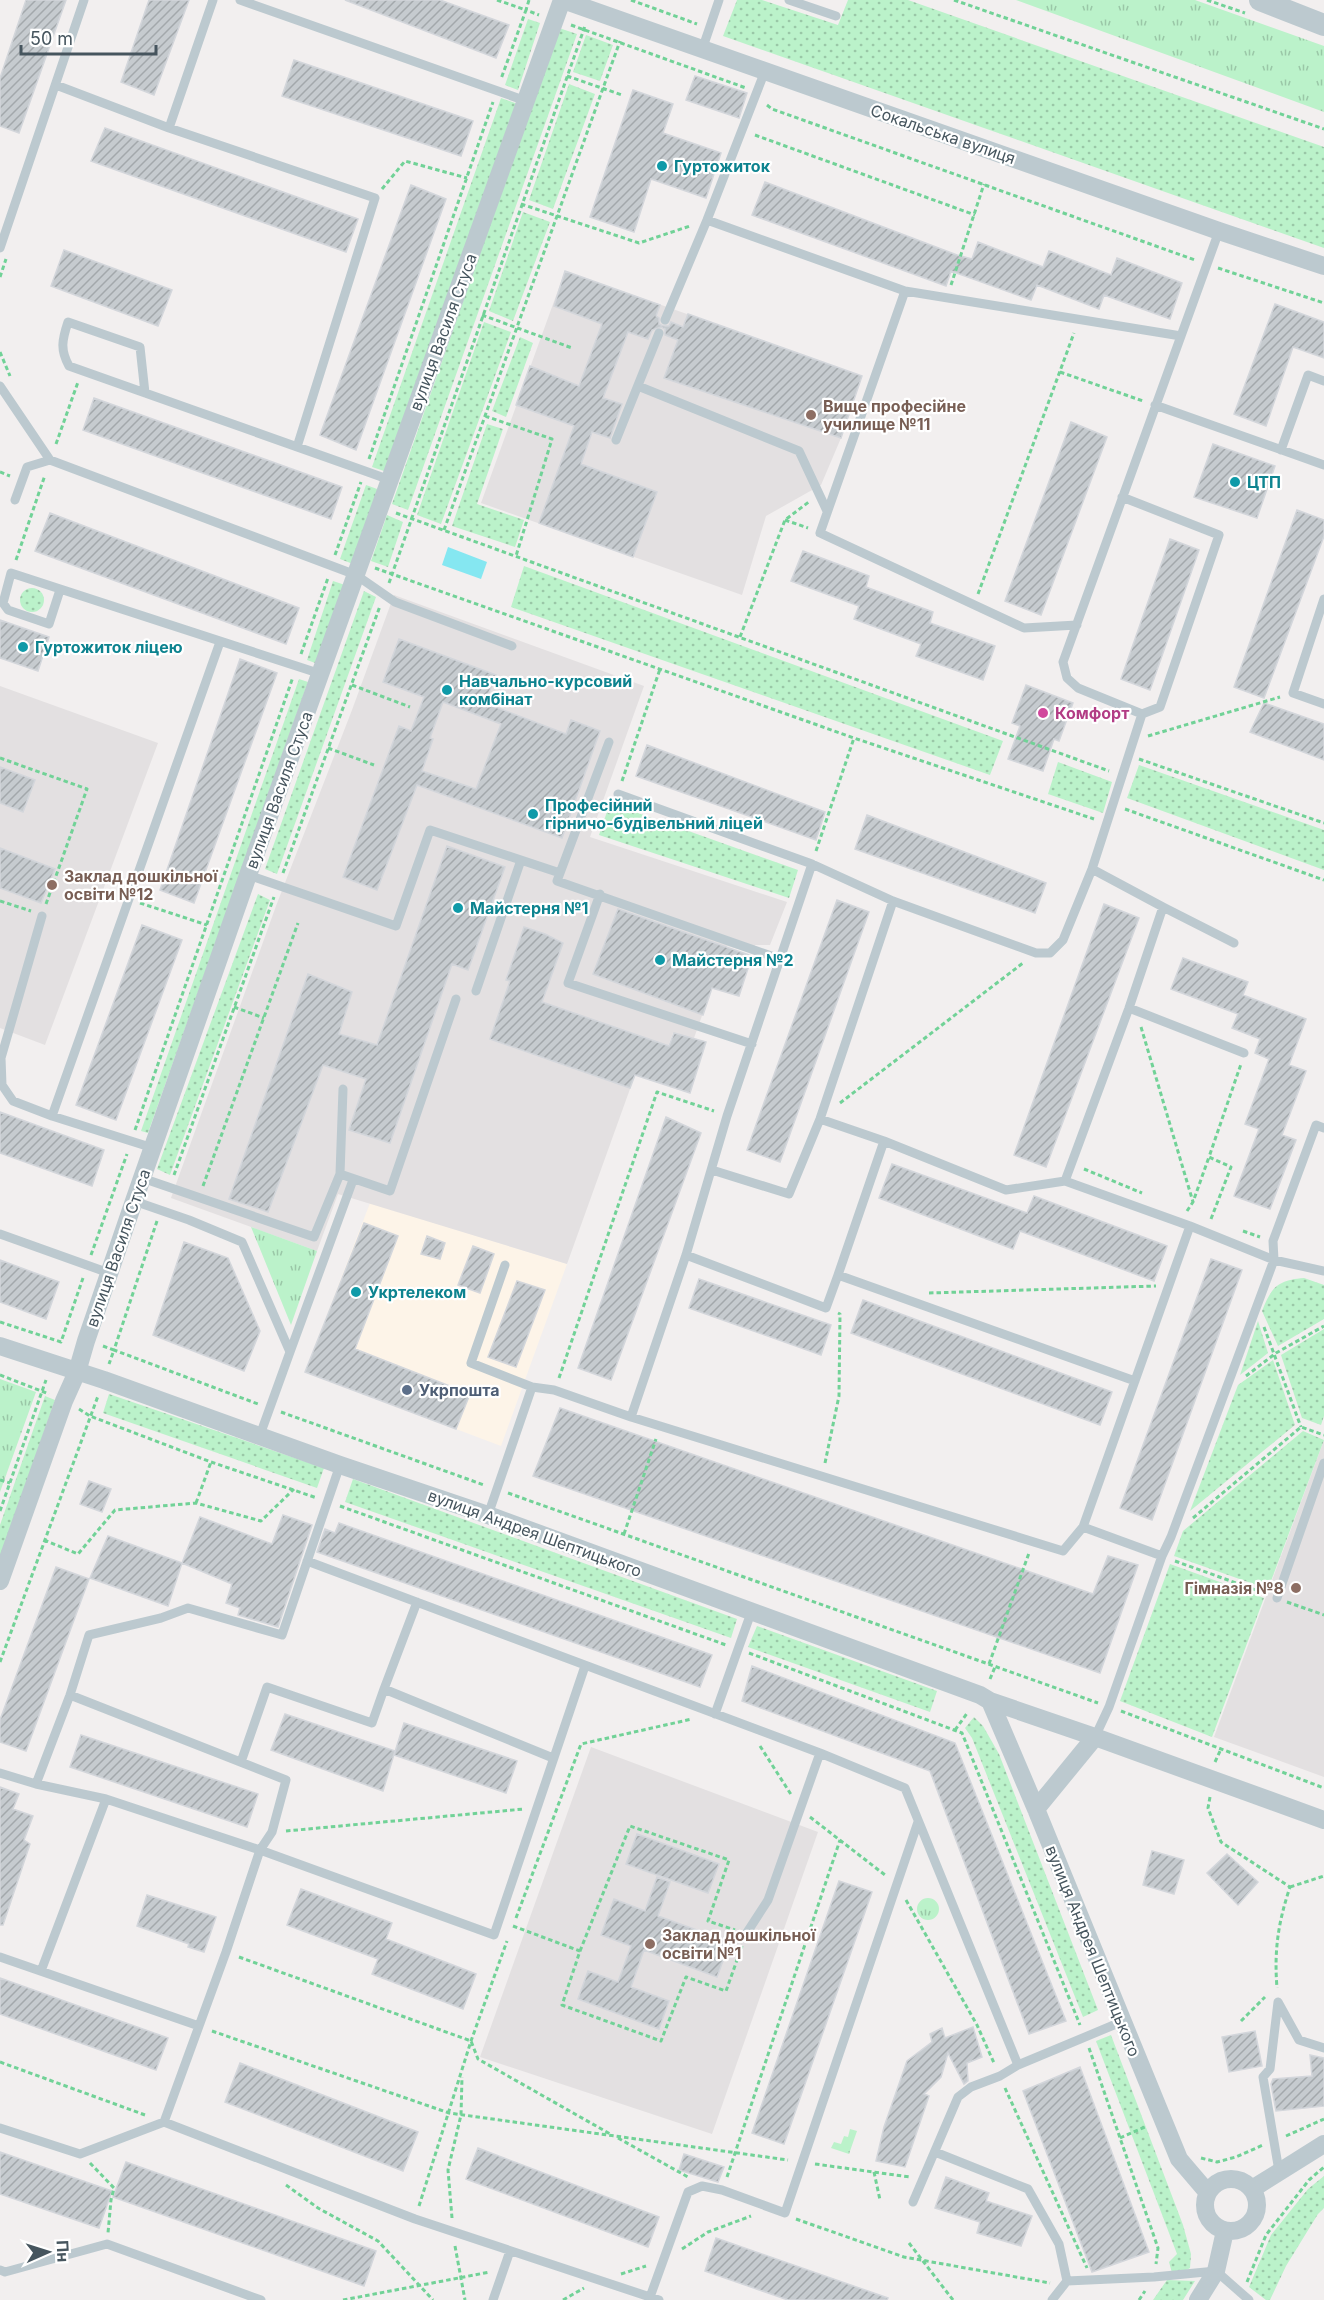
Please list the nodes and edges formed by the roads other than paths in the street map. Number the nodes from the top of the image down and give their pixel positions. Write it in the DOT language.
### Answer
graph roads {
  1 [pos="84,0"];
  2 [pos="213,0"];
  3 [pos="240,0"];
  4 [pos="562,0"];
  5 [pos="719,0"];
  6 [pos="789,0"];
  7 [pos="1260,0"];
  8 [pos="836,16"];
  9 [pos="1324,25"];
  10 [pos="702,50"];
  11 [pos="765,71"];
  12 [pos="56,85"];
  13 [pos="526,101"];
  14 [pos="169,128"];
  15 [pos="707,220"];
  16 [pos="1218,231"];
  17 [pos="0,248"];
  18 [pos="1324,266"];
  19 [pos="905,291"];
  20 [pos="665,320"];
  21 [pos="659,333"];
  22 [pos="1181,336"];
  23 [pos="1324,381"];
  24 [pos="0,386"];
  25 [pos="638,386"];
  26 [pos="145,393"];
  27 [pos="1155,405"];
  28 [pos="616,440"];
  29 [pos="297,447"];
  30 [pos="1281,450"];
  31 [pos="50,460"];
  32 [pos="1324,465"];
  33 [pos="390,480"];
  34 [pos="1122,497"];
  35 [pos="15,500"];
  36 [pos="827,511"];
  37 [pos="358,569"];
  38 [pos="60,590"];
  39 [pos="1324,598"];
  40 [pos="1077,625"];
  41 [pos="220,642"];
  42 [pos="512,646"];
  43 [pos="321,674"];
  44 [pos="1324,704"];
  45 [pos="1143,714"];
  46 [pos="609,742"];
  47 [pos="618,794"];
  48 [pos="521,860"];
  49 [pos="812,864"];
  50 [pos="1092,869"];
  51 [pos="560,873"];
  52 [pos="248,875"];
  53 [pos="600,894"];
  54 [pos="893,901"];
  55 [pos="1163,907"];
  56 [pos="42,916"];
  57 [pos="1234,943"];
  58 [pos="780,959"];
  59 [pos="476,991"];
  60 [pos="456,999"];
  61 [pos="1133,1010"];
  62 [pos="752,1044"];
  63 [pos="1244,1053"];
  64 [pos="343,1089"];
  65 [pos="52,1116"];
  66 [pos="820,1119"];
  67 [pos="1324,1128"];
  68 [pos="884,1141"];
  69 [pos="153,1148"];
  70 [pos="712,1170"];
  71 [pos="340,1174"];
  72 [pos="142,1178"];
  73 [pos="353,1180"];
  74 [pos="1065,1181"];
  75 [pos="134,1201"];
  76 [pos="1190,1226"];
  77 [pos="0,1234"];
  78 [pos="686,1254"];
  79 [pos="1274,1260"];
  80 [pos="505,1265"];
  81 [pos="1324,1271"];
  82 [pos="109,1273"];
  83 [pos="838,1275"];
  84 [pos="0,1346"];
  85 [pos="290,1352"];
  86 [pos="77,1372"];
  87 [pos="1135,1381"];
  88 [pos="532,1387"];
  89 [pos="631,1417"];
  90 [pos="260,1435"];
  91 [pos="1324,1463"];
  92 [pos="340,1465"];
  93 [pos="488,1515"];
  94 [pos="1083,1527"];
  95 [pos="1162,1556"];
  96 [pos="307,1561"];
  97 [pos="0,1581"];
  98 [pos="1276,1598"];
  99 [pos="417,1602"];
  100 [pos="752,1610"];
  101 [pos="585,1666"];
  102 [pos="384,1689"];
  103 [pos="70,1695"];
  104 [pos="990,1701"];
  105 [pos="715,1714"];
  106 [pos="1095,1737"];
  107 [pos="820,1753"];
  108 [pos="553,1758"];
  109 [pos="242,1762"];
  110 [pos="0,1773"];
  111 [pos="36,1784"];
  112 [pos="106,1799"];
  113 [pos="1036,1809"];
  114 [pos="1324,1820"];
  115 [pos="918,1822"];
  116 [pos="260,1850"];
  117 [pos="746,1934"];
  118 [pos="0,1957"];
  119 [pos="41,1971"];
  120 [pos="1121,2022"];
  121 [pos="199,2026"];
  122 [pos="1324,2048"];
  123 [pos="1018,2066"];
  124 [pos="164,2122"];
  125 [pos="0,2128"];
  126 [pos="1324,2144"];
  127 [pos="935,2151"];
  128 [pos="1279,2171"];
  129 [pos="1252,2189"];
  130 [pos="1208,2193"];
  131 [pos="913,2202"];
  132 [pos="1225,2231"];
  133 [pos="510,2251"];
  134 [pos="0,2270"];
  135 [pos="1216,2271"];
  136 [pos="1066,2283"];
  137 [pos="1245,2297"];
  138 [pos="655,2298"];
  139 [pos="261,2300"];
  140 [pos="493,2300"];
  141 [pos="1052,2300"];
  142 [pos="1198,2300"];
  1 -- 12 [label="lane"];
  2 -- 14 [label="lane"];
  3 -- 13 [label="lane"];
  4 -- 10 [label="street, Сокальська вулиця"];
  4 -- 13 [label="street, вулиця Василя Стуса"];
  5 -- 10 [label="lane"];
  6 -- 8 [label="lane"];
  7 -- 9 [label="street"];
  10 -- 11 [label="street, Сокальська вулиця"];
  11 -- 15 [label="lane"];
  11 -- 16 [label="street, Сокальська вулиця"];
  12 -- 14 [label="lane"];
  12 -- 17 [label="lane"];
  13 -- 33 [label="street, вулиця Василя Стуса"];
  14 -- 29 [label="lane"];
  15 -- 19 [label="lane"];
  15 -- 20 [label="lane"];
  16 -- 18 [label="street, Сокальська вулиця"];
  16 -- 22 [label="lane"];
  19 -- 22 [label="lane"];
  19 -- 36 [label="lane"];
  21 -- 25 [label="lane"];
  22 -- 27 [label="lane"];
  23 -- 30 [label="lane"];
  24 -- 31 [label="lane"];
  25 -- 28 [label="lane"];
  25 -- 36 [label="lane"];
  26 -- 26 [label="lane"];
  26 -- 29 [label="lane"];
  27 -- 30 [label="lane"];
  27 -- 34 [label="lane"];
  29 -- 33 [label="lane"];
  30 -- 32 [label="lane"];
  31 -- 35 [label="lane"];
  31 -- 37 [label="lane"];
  33 -- 37 [label="street, вулиця Василя Стуса"];
  34 -- 40 [label="lane"];
  34 -- 45 [label="lane"];
  36 -- 40 [label="lane"];
  37 -- 42 [label="lane"];
  37 -- 43 [label="street, вулиця Василя Стуса"];
  38 -- 38 [label="lane"];
  38 -- 41 [label="lane"];
  39 -- 44 [label="lane"];
  40 -- 45 [label="lane"];
  41 -- 43 [label="lane"];
  41 -- 65 [label="lane"];
  43 -- 52 [label="street, вулиця Василя Стуса"];
  45 -- 50 [label="lane"];
  46 -- 51 [label="lane"];
  47 -- 49 [label="lane"];
  48 -- 51 [label="lane"];
  48 -- 52 [label="lane"];
  48 -- 59 [label="lane"];
  49 -- 54 [label="lane"];
  49 -- 58 [label="lane"];
  50 -- 54 [label="lane"];
  50 -- 55 [label="lane"];
  51 -- 53 [label="lane"];
  52 -- 69 [label="street, вулиця Василя Стуса"];
  53 -- 58 [label="lane"];
  53 -- 62 [label="lane"];
  54 -- 66 [label="lane"];
  55 -- 57 [label="lane"];
  55 -- 61 [label="lane"];
  56 -- 65 [label="lane"];
  58 -- 62 [label="lane"];
  60 -- 73 [label="lane"];
  61 -- 63 [label="lane"];
  61 -- 74 [label="lane"];
  62 -- 70 [label="lane"];
  64 -- 71 [label="lane"];
  65 -- 69 [label="lane"];
  66 -- 68 [label="lane"];
  66 -- 70 [label="lane"];
  67 -- 79 [label="lane"];
  68 -- 74 [label="lane"];
  68 -- 83 [label="lane"];
  69 -- 72 [label="street, вулиця Василя Стуса"];
  70 -- 78 [label="lane"];
  71 -- 72 [label="lane"];
  71 -- 73 [label="lane"];
  72 -- 75 [label="street, вулиця Василя Стуса"];
  73 -- 85 [label="lane"];
  74 -- 76 [label="lane"];
  75 -- 82 [label="street, вулиця Василя Стуса"];
  75 -- 85 [label="lane"];
  76 -- 79 [label="lane"];
  76 -- 87 [label="lane"];
  77 -- 82 [label="lane"];
  78 -- 83 [label="lane"];
  78 -- 89 [label="lane"];
  79 -- 81 [label="lane"];
  79 -- 95 [label="lane"];
  80 -- 88 [label="lane"];
  82 -- 86 [label="street, вулиця Василя Стуса"];
  83 -- 87 [label="lane"];
  84 -- 86 [label="street, вулиця Андрея Шептицького"];
  85 -- 90 [label="lane"];
  86 -- 90 [label="street, вулиця Андрея Шептицького"];
  86 -- 97 [label="street, вулиця Василя Стуса"];
  87 -- 94 [label="lane"];
  88 -- 89 [label="lane"];
  88 -- 93 [label="lane"];
  89 -- 94 [label="lane"];
  90 -- 92 [label="street, вулиця Андрея Шептицького"];
  91 -- 98 [label="lane"];
  92 -- 93 [label="street, вулиця Андрея Шептицького"];
  92 -- 96 [label="lane"];
  93 -- 100 [label="street, вулиця Андрея Шептицького"];
  94 -- 95 [label="lane"];
  95 -- 106 [label="lane"];
  96 -- 99 [label="lane"];
  96 -- 103 [label="lane"];
  99 -- 101 [label="lane"];
  99 -- 102 [label="lane"];
  100 -- 104 [label="street, вулиця Андрея Шептицького"];
  100 -- 105 [label="lane"];
  101 -- 105 [label="lane"];
  101 -- 108 [label="lane"];
  102 -- 108 [label="lane"];
  102 -- 109 [label="lane"];
  103 -- 109 [label="lane"];
  103 -- 111 [label="lane"];
  104 -- 106 [label="street, вулиця Андрея Шептицького"];
  104 -- 113 [label="street, вулиця Андрея Шептицького"];
  105 -- 107 [label="lane"];
  106 -- 113 [label="street"];
  106 -- 114 [label="street, вулиця Андрея Шептицького"];
  107 -- 115 [label="lane"];
  107 -- 117 [label="lane"];
  108 -- 116 [label="lane"];
  109 -- 116 [label="lane"];
  110 -- 111 [label="lane"];
  111 -- 112 [label="lane"];
  112 -- 116 [label="lane"];
  112 -- 119 [label="lane"];
  113 -- 120 [label="street, вулиця Андрея Шептицького"];
  115 -- 123 [label="lane"];
  115 -- 138 [label="lane"];
  116 -- 121 [label="lane"];
  118 -- 119 [label="lane"];
  119 -- 121 [label="lane"];
  120 -- 123 [label="lane"];
  120 -- 130 [label="street, вулиця Андрея Шептицького"];
  121 -- 124 [label="lane"];
  122 -- 128 [label="lane"];
  123 -- 127 [label="lane"];
  124 -- 125 [label="lane"];
  124 -- 133 [label="lane"];
  126 -- 128 [label="street"];
  127 -- 131 [label="lane"];
  127 -- 136 [label="lane"];
  128 -- 129 [label="street"];
  129 -- 130 [label="street"];
  129 -- 132 [label="street"];
  130 -- 132 [label="street"];
  132 -- 135 [label="street"];
  133 -- 138 [label="lane"];
  133 -- 140 [label="lane"];
  134 -- 139 [label="lane"];
  135 -- 136 [label="lane"];
  135 -- 137 [label="lane"];
  135 -- 142 [label="street"];
  136 -- 141 [label="lane"];
}
